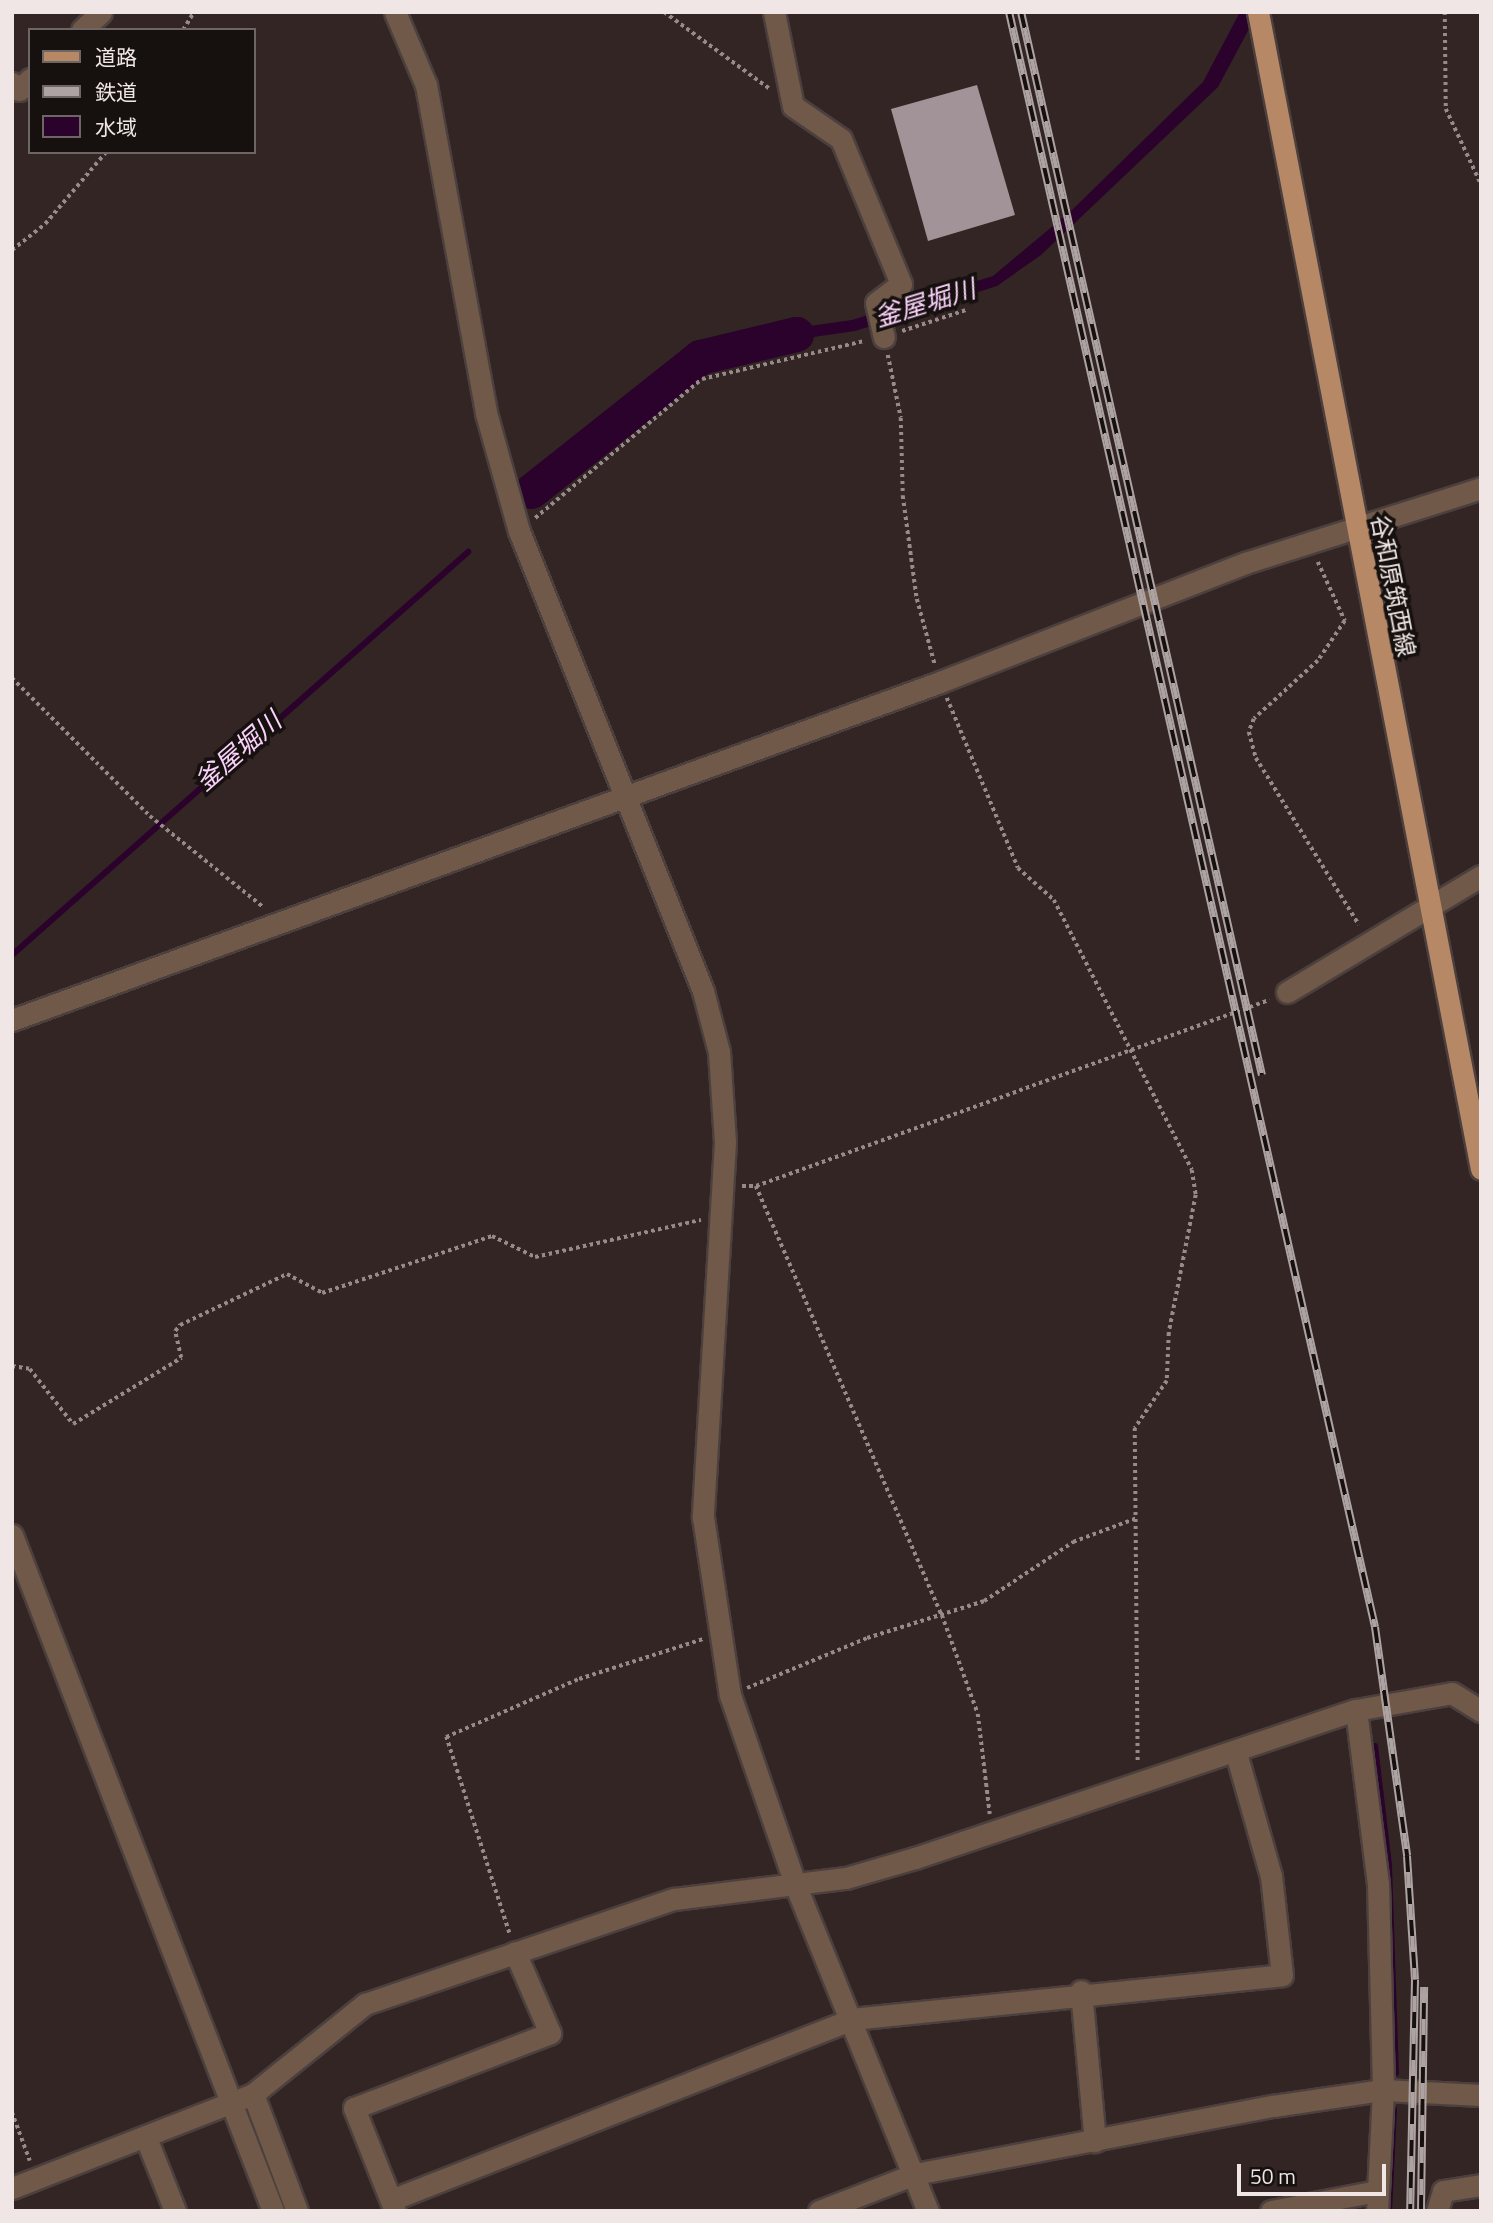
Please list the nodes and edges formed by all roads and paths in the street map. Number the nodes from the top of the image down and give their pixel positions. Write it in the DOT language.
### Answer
graph roads {
  1 [pos="101,12"];
  2 [pos="194,12"];
  3 [pos="396,12"];
  4 [pos="664,12"];
  5 [pos="774,12"];
  6 [pos="1258,12"];
  7 [pos="1445,12"];
  8 [pos="84,28"];
  9 [pos="184,28"];
  10 [pos="28,81"];
  11 [pos="12,83"];
  12 [pos="793,106"];
  13 [pos="104,154"];
  14 [pos="1481,184"];
  15 [pos="12,250"];
  16 [pos="966,310"];
  17 [pos="884,337"];
  18 [pos="1481,488"];
  19 [pos="1355,526"];
  20 [pos="519,531"];
  21 [pos="1308,540"];
  22 [pos="12,678"];
  23 [pos="940,682"];
  24 [pos="624,795"];
  25 [pos="1481,876"];
  26 [pos="1427,905"];
  27 [pos="277,920"];
  28 [pos="1367,939"];
  29 [pos="1287,992"];
  30 [pos="12,1020"];
  31 [pos="1129,1054"];
  32 [pos="1481,1169"];
  33 [pos="720,1219"];
  34 [pos="12,1366"];
  35 [pos="1137,1518"];
  36 [pos="12,1535"];
  37 [pos="942,1615"];
  38 [pos="716,1633"];
  39 [pos="730,1696"];
  40 [pos="1356,1710"];
  41 [pos="1481,1711"];
  42 [pos="1236,1753"];
  43 [pos="1138,1785"];
  44 [pos="992,1833"];
  45 [pos="795,1884"];
  46 [pos="515,1952"];
  47 [pos="1081,1991"];
  48 [pos="852,2019"];
  49 [pos="1383,2090"];
  50 [pos="253,2094"];
  51 [pos="1481,2095"];
  52 [pos="233,2104"];
  53 [pos="12,2112"];
  54 [pos="146,2138"];
  55 [pos="1095,2141"];
  56 [pos="915,2174"];
  57 [pos="37,2179"];
  58 [pos="1481,2185"];
  59 [pos="12,2188"];
  60 [pos="1377,2201"];
  61 [pos="393,2206"];
  62 [pos="175,2211"];
  63 [pos="273,2211"];
  64 [pos="297,2211"];
  65 [pos="819,2211"];
  66 [pos="928,2211"];
  67 [pos="1271,2211"];
  68 [pos="1437,2211"];
  1 -- 8 [label="street"];
  2 -- 9 [label="path"];
  3 -- 20 [label="street"];
  4 -- 12 [label="path"];
  5 -- 12 [label="street"];
  6 -- 19 [label="main road, 谷和原筑西線"];
  7 -- 14 [label="path"];
  10 -- 11 [label="street"];
  12 -- 17 [label="street"];
  13 -- 15 [label="path"];
  16 -- 17 [label="path"];
  17 -- 20 [label="path"];
  17 -- 23 [label="path"];
  18 -- 19 [label="street"];
  19 -- 21 [label="street"];
  19 -- 26 [label="main road, 谷和原筑西線"];
  20 -- 24 [label="street"];
  21 -- 23 [label="street"];
  21 -- 28 [label="path"];
  22 -- 27 [label="path"];
  23 -- 24 [label="street"];
  23 -- 31 [label="path"];
  24 -- 27 [label="street"];
  24 -- 33 [label="street"];
  25 -- 26 [label="street"];
  26 -- 28 [label="street"];
  26 -- 32 [label="main road, 谷和原筑西線"];
  27 -- 30 [label="street"];
  28 -- 29 [label="street"];
  29 -- 31 [label="path"];
  31 -- 35 [label="path"];
  31 -- 37 [label="path"];
  33 -- 34 [label="path"];
  33 -- 38 [label="street"];
  35 -- 37 [label="path"];
  35 -- 43 [label="path"];
  36 -- 52 [label="street"];
  37 -- 39 [label="path"];
  37 -- 44 [label="path"];
  38 -- 39 [label="street"];
  38 -- 46 [label="path"];
  39 -- 45 [label="street"];
  40 -- 41 [label="street"];
  40 -- 42 [label="street"];
  40 -- 49 [label="street"];
  42 -- 43 [label="street"];
  42 -- 47 [label="street"];
  43 -- 44 [label="street"];
  44 -- 45 [label="street"];
  45 -- 46 [label="street"];
  45 -- 48 [label="street"];
  46 -- 50 [label="street"];
  46 -- 61 [label="street"];
  47 -- 48 [label="street"];
  47 -- 55 [label="street"];
  48 -- 56 [label="street"];
  48 -- 61 [label="street"];
  49 -- 51 [label="street"];
  49 -- 55 [label="street"];
  49 -- 60 [label="street"];
  50 -- 52 [label="street"];
  50 -- 64 [label="street"];
  52 -- 54 [label="street"];
  52 -- 63 [label="street"];
  53 -- 57 [label="path"];
  54 -- 57 [label="street"];
  54 -- 62 [label="street"];
  55 -- 56 [label="street"];
  56 -- 65 [label="street"];
  56 -- 66 [label="street"];
  57 -- 59 [label="street"];
  58 -- 68 [label="street"];
  60 -- 67 [label="street"];
}
